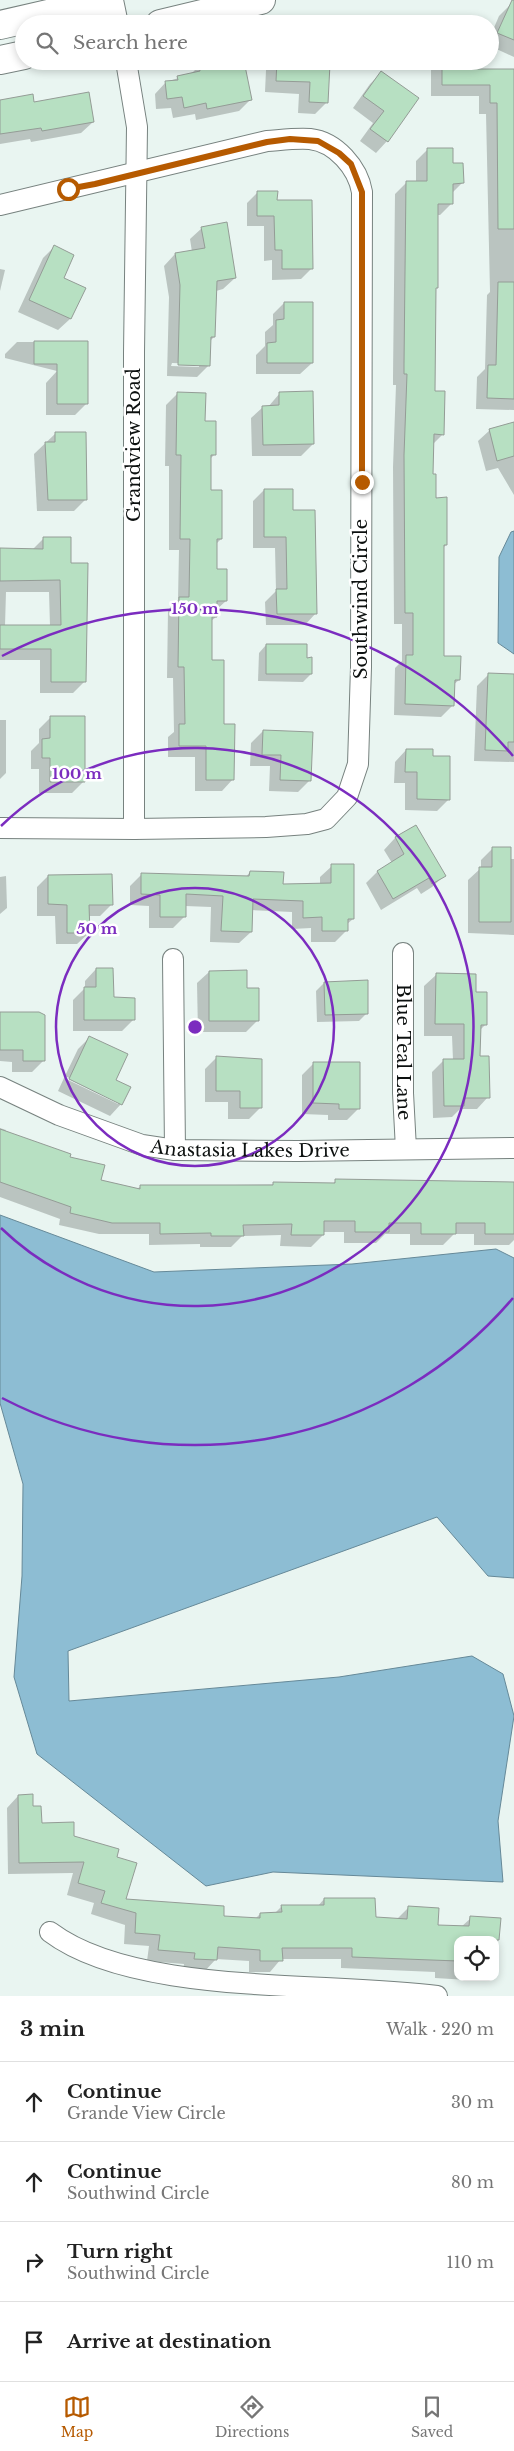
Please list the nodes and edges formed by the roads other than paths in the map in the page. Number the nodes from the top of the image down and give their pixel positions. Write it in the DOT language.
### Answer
graph roads {
  1 [pos="109,0"];
  2 [pos="113,0"];
  3 [pos="261,0"];
  4 [pos="44,15"];
  5 [pos="116,15"];
  6 [pos="198,15"];
  7 [pos="15,22"];
  8 [pos="0,25"];
  9 [pos="15,57"];
  10 [pos="0,60"];
  11 [pos="128,70"];
  12 [pos="137,172"];
  13 [pos="0,205"];
  14 [pos="0,828"];
  15 [pos="134,829"];
  16 [pos="403,953"];
  17 [pos="173,960"];
  18 [pos="0,1087"];
  19 [pos="514,1148"];
  20 [pos="406,1149"];
  21 [pos="175,1150"];
  22 [pos="50,1932"];
  23 [pos="437,1996"];
  1 -- 4 [label="main road"];
  2 -- 5 [label="street"];
  3 -- 6 [label="main road"];
  7 -- 8 [label="main road"];
  9 -- 10 [label="main road"];
  11 -- 12 [label="street, Grandview Road"];
  12 -- 13 [label="street, Southwind Circle"];
  12 -- 15 [label="street, Grandview Road"];
  12 -- 15 [label="street, Southwind Circle"];
  14 -- 15 [label="street, Southwind Circle"];
  16 -- 20 [label="street, Blue Teal Lane"];
  17 -- 21 [label="street"];
  18 -- 21 [label="street, Anastasia Lakes Drive"];
  19 -- 20 [label="street, Anastasia Lakes Drive"];
  20 -- 21 [label="street, Anastasia Lakes Drive"];
  22 -- 23 [label="street"];
}
